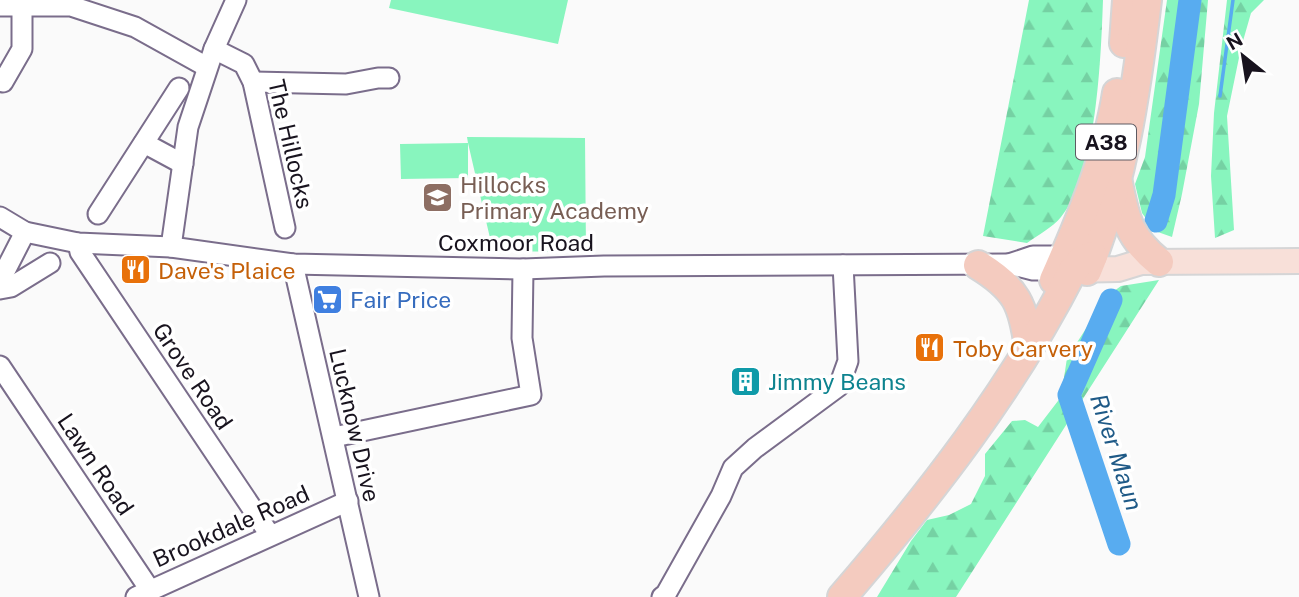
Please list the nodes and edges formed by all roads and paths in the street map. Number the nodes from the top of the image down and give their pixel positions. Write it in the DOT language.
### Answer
graph roads {
  1 [pos="236,0"];
  2 [pos="1128,0"];
  3 [pos="1147,0"];
  4 [pos="72,3"];
  5 [pos="0,6"];
  6 [pos="22,7"];
  7 [pos="211,58"];
  8 [pos="389,78"];
  9 [pos="3,82"];
  10 [pos="253,82"];
  11 [pos="179,88"];
  12 [pos="144,143"];
  13 [pos="183,164"];
  14 [pos="1118,183"];
  15 [pos="98,214"];
  16 [pos="0,217"];
  17 [pos="285,228"];
  18 [pos="25,232"];
  19 [pos="78,243"];
  20 [pos="172,247"];
  21 [pos="1299,261"];
  22 [pos="1150,262"];
  23 [pos="50,263"];
  24 [pos="1076,263"];
  25 [pos="293,264"];
  26 [pos="843,265"];
  27 [pos="978,265"];
  28 [pos="523,269"];
  29 [pos="0,281"];
  30 [pos="0,289"];
  31 [pos="1029,348"];
  32 [pos="0,366"];
  33 [pos="334,437"];
  34 [pos="348,501"];
  35 [pos="270,535"];
  36 [pos="143,594"];
  37 [pos="666,596"];
  38 [pos="369,597"];
  39 [pos="842,597"];
  1 -- 7 [label="street"];
  2 -- 24 [label="highway, A38"];
  3 -- 14 [label="highway, A38"];
  4 -- 6 [label="street, The Hillocks"];
  4 -- 7 [label="street, The Hillocks"];
  5 -- 6 [label="street, The Hillocks"];
  6 -- 9 [label="street"];
  7 -- 10 [label="street, The Hillocks"];
  7 -- 13 [label="street"];
  8 -- 10 [label="street"];
  10 -- 17 [label="street, The Hillocks"];
  11 -- 12 [label="street"];
  12 -- 13 [label="street"];
  12 -- 15 [label="street"];
  13 -- 20 [label="street"];
  14 -- 22 [label="highway"];
  14 -- 24 [label="highway, A38"];
  16 -- 18 [label="street, Coxmoor Road"];
  18 -- 19 [label="street, Coxmoor Road"];
  18 -- 29 [label="street"];
  19 -- 20 [label="street, Coxmoor Road"];
  19 -- 35 [label="street, Grove Road"];
  20 -- 25 [label="street, Coxmoor Road"];
  21 -- 22 [label="main road"];
  22 -- 24 [label="main road"];
  23 -- 30 [label="street"];
  24 -- 27 [label="street, Coxmoor Road"];
  24 -- 31 [label="highway, A38"];
  25 -- 28 [label="street, Coxmoor Road"];
  25 -- 33 [label="street, Lucknow Drive"];
  26 -- 27 [label="street, Coxmoor Road"];
  26 -- 28 [label="street, Coxmoor Road"];
  26 -- 37 [label="street"];
  27 -- 31 [label="highway"];
  28 -- 33 [label="street"];
  31 -- 39 [label="highway, A38"];
  32 -- 36 [label="street, Lawn Road"];
  33 -- 34 [label="street, Lucknow Drive"];
  34 -- 35 [label="street, Brookdale Road"];
  34 -- 38 [label="street, Lucknow Drive"];
  35 -- 36 [label="street, Brookdale Road"];
}
